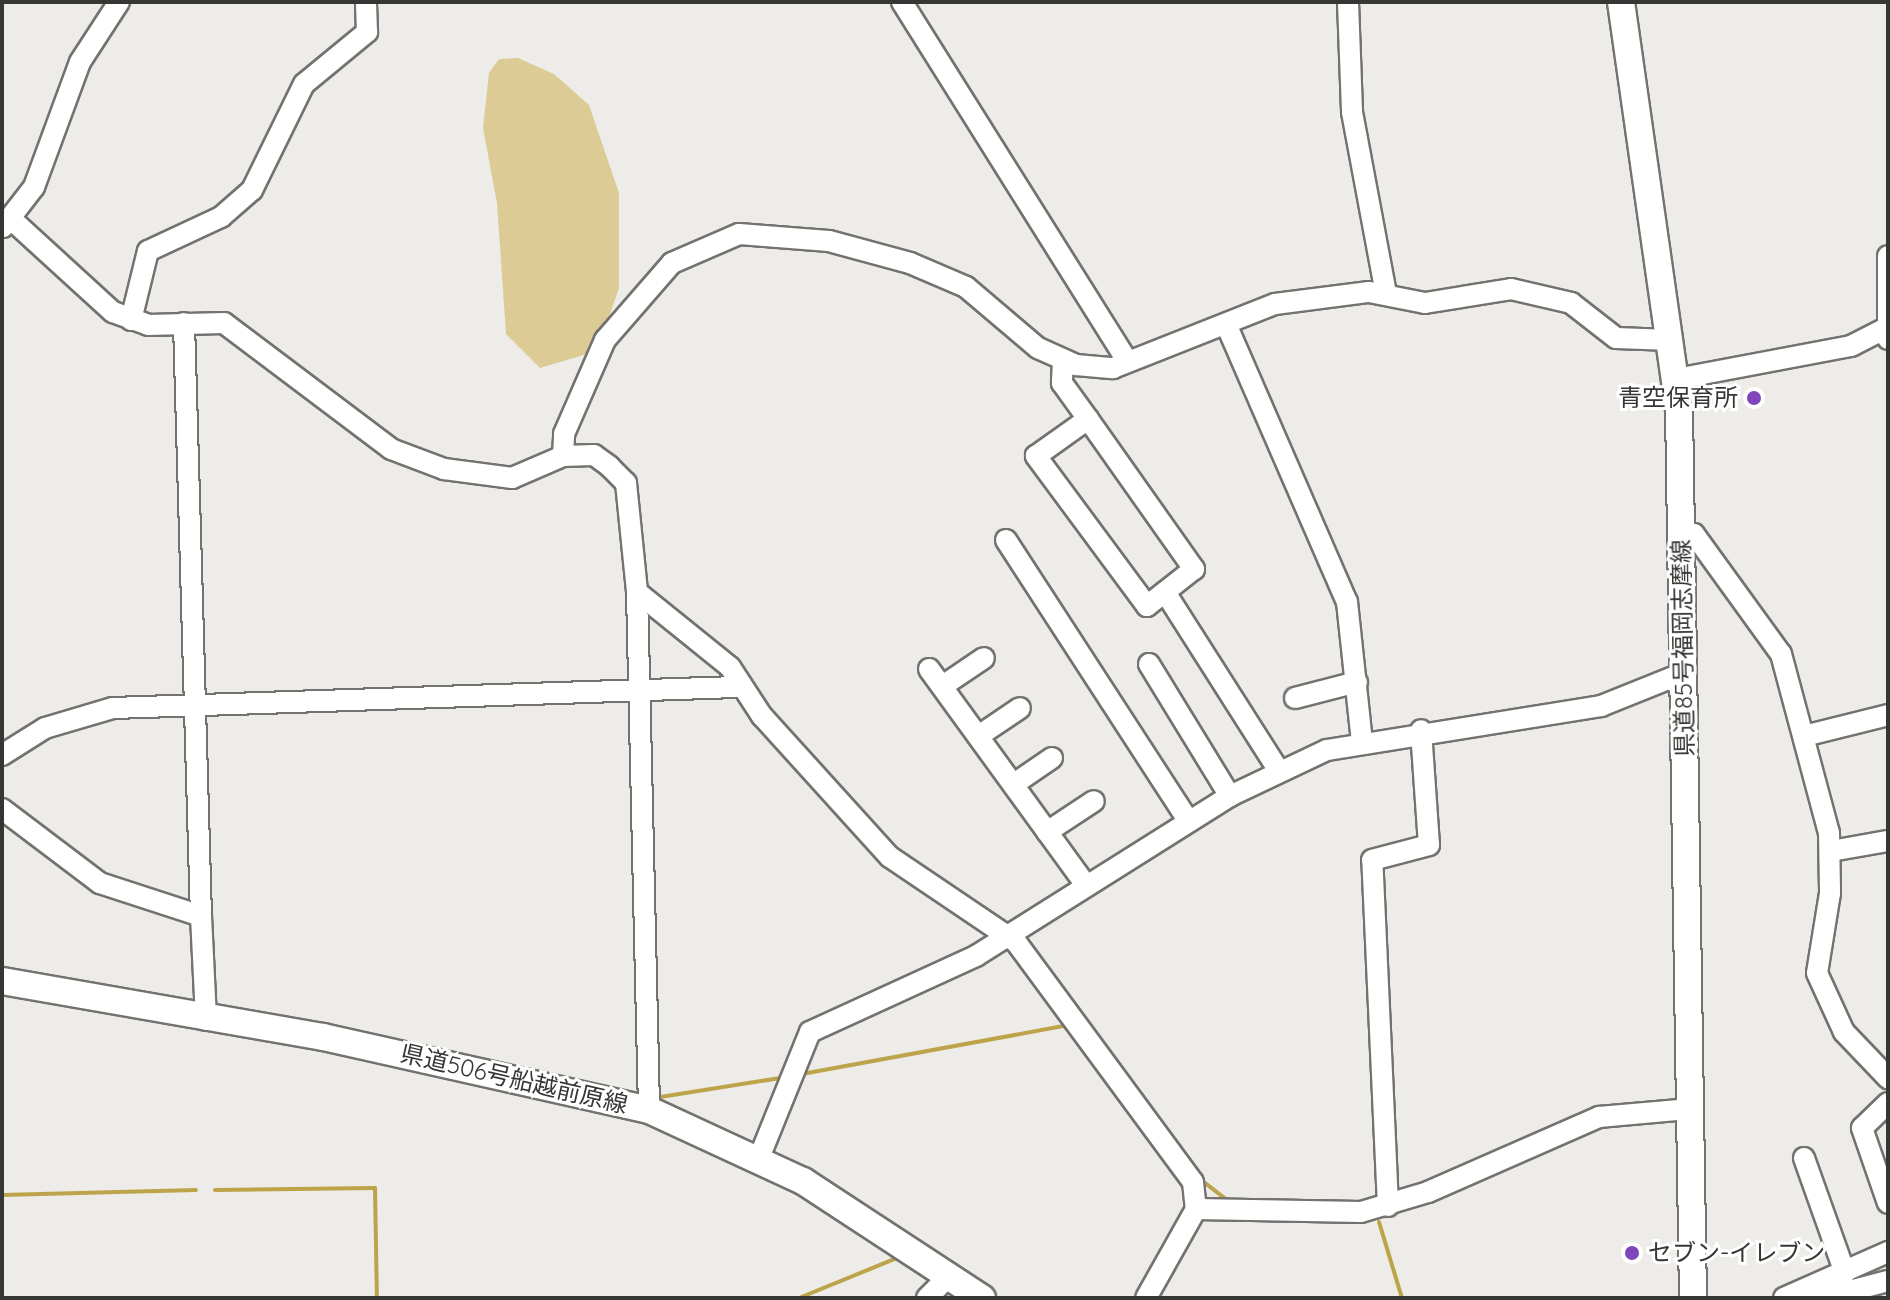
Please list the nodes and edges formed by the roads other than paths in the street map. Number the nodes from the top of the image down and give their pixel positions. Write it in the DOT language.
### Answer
graph roads {
  1 [pos="119,2"];
  2 [pos="366,2"];
  3 [pos="902,2"];
  4 [pos="1348,2"];
  5 [pos="1621,2"];
  6 [pos="6,223"];
  7 [pos="1888,256"];
  8 [pos="1386,294"];
  9 [pos="131,320"];
  10 [pos="184,323"];
  11 [pos="1226,324"];
  12 [pos="1887,331"];
  13 [pos="1671,340"];
  14 [pos="1063,361"];
  15 [pos="1127,361"];
  16 [pos="1676,379"];
  17 [pos="1088,419"];
  18 [pos="563,456"];
  19 [pos="1682,535"];
  20 [pos="1006,540"];
  21 [pos="1715,571"];
  22 [pos="1681,589"];
  23 [pos="637,592"];
  24 [pos="1165,592"];
  25 [pos="984,658"];
  26 [pos="1149,664"];
  27 [pos="929,669"];
  28 [pos="1683,673"];
  29 [pos="1357,682"];
  30 [pos="944,685"];
  31 [pos="737,687"];
  32 [pos="638,691"];
  33 [pos="1295,698"];
  34 [pos="198,705"];
  35 [pos="1020,708"];
  36 [pos="1888,715"];
  37 [pos="1421,730"];
  38 [pos="980,735"];
  39 [pos="1804,736"];
  40 [pos="1362,742"];
  41 [pos="2,755"];
  42 [pos="1052,758"];
  43 [pos="1279,771"];
  44 [pos="1014,784"];
  45 [pos="1230,796"];
  46 [pos="1094,801"];
  47 [pos="2,809"];
  48 [pos="1187,819"];
  49 [pos="1047,832"];
  50 [pos="1888,841"];
  51 [pos="1831,851"];
  52 [pos="1084,882"];
  53 [pos="201,916"];
  54 [pos="1008,938"];
  55 [pos="2,981"];
  56 [pos="206,1020"];
  57 [pos="1888,1078"];
  58 [pos="648,1100"];
  59 [pos="1888,1103"];
  60 [pos="1688,1109"];
  61 [pos="759,1158"];
  62 [pos="1804,1158"];
  63 [pos="1888,1203"];
  64 [pos="1388,1206"];
  65 [pos="1196,1209"];
  66 [pos="1888,1252"];
  67 [pos="1845,1273"];
  68 [pos="949,1276"];
  69 [pos="1888,1281"];
  70 [pos="927,1298"];
  71 [pos="982,1298"];
  72 [pos="1146,1298"];
  73 [pos="1693,1298"];
  74 [pos="1784,1298"];
  75 [pos="1823,1298"];
  1 -- 6 [label="street"];
  2 -- 9 [label="street"];
  3 -- 15 [label="street"];
  4 -- 8 [label="street"];
  5 -- 13 [label="main road, 県道85号福岡志摩線"];
  6 -- 9 [label="street"];
  7 -- 12 [label="street"];
  8 -- 11 [label="street"];
  8 -- 13 [label="street"];
  9 -- 10 [label="street"];
  10 -- 18 [label="street"];
  10 -- 34 [label="street"];
  11 -- 15 [label="street"];
  11 -- 29 [label="street"];
  12 -- 16 [label="street"];
  13 -- 16 [label="main road, 県道85号福岡志摩線"];
  14 -- 15 [label="street"];
  14 -- 17 [label="street"];
  14 -- 18 [label="street"];
  16 -- 19 [label="main road, 県道85号福岡志摩線"];
  17 -- 24 [label="street"];
  17 -- 24 [label="street"];
  18 -- 23 [label="street"];
  19 -- 21 [label="street"];
  19 -- 22 [label="main road, 県道85号福岡志摩線"];
  20 -- 48 [label="street"];
  21 -- 22 [label="street"];
  21 -- 39 [label="street"];
  22 -- 28 [label="main road, 県道85号福岡志摩線"];
  23 -- 31 [label="street"];
  23 -- 32 [label="street"];
  24 -- 43 [label="street"];
  25 -- 30 [label="street"];
  26 -- 45 [label="street"];
  27 -- 30 [label="street"];
  28 -- 37 [label="street"];
  28 -- 60 [label="main road, 県道85号福岡志摩線"];
  29 -- 33 [label="street"];
  29 -- 40 [label="street"];
  30 -- 38 [label="street"];
  31 -- 32 [label="street"];
  31 -- 54 [label="street"];
  32 -- 34 [label="street"];
  32 -- 58 [label="street"];
  34 -- 41 [label="street"];
  34 -- 53 [label="street"];
  35 -- 38 [label="street"];
  36 -- 39 [label="street"];
  37 -- 40 [label="street"];
  37 -- 64 [label="street"];
  38 -- 44 [label="street"];
  39 -- 51 [label="street"];
  40 -- 43 [label="street"];
  42 -- 44 [label="street"];
  43 -- 45 [label="street"];
  44 -- 49 [label="street"];
  45 -- 48 [label="street"];
  46 -- 49 [label="street"];
  47 -- 53 [label="street"];
  48 -- 52 [label="street"];
  49 -- 52 [label="street"];
  50 -- 51 [label="street"];
  51 -- 57 [label="street"];
  52 -- 54 [label="street"];
  53 -- 56 [label="street"];
  54 -- 61 [label="street"];
  54 -- 65 [label="street"];
  55 -- 56 [label="main road, 県道506号船越前原線"];
  56 -- 58 [label="main road, 県道506号船越前原線"];
  58 -- 61 [label="main road, 県道506号船越前原線"];
  59 -- 63 [label="street"];
  60 -- 64 [label="street"];
  60 -- 73 [label="main road, 県道85号福岡志摩線"];
  61 -- 68 [label="main road, 県道506号船越前原線"];
  62 -- 67 [label="street"];
  64 -- 65 [label="street"];
  65 -- 72 [label="street"];
  66 -- 67 [label="street"];
  67 -- 74 [label="street"];
  68 -- 70 [label="street"];
  68 -- 71 [label="main road, 県道506号船越前原線"];
  69 -- 75 [label="street"];
}
